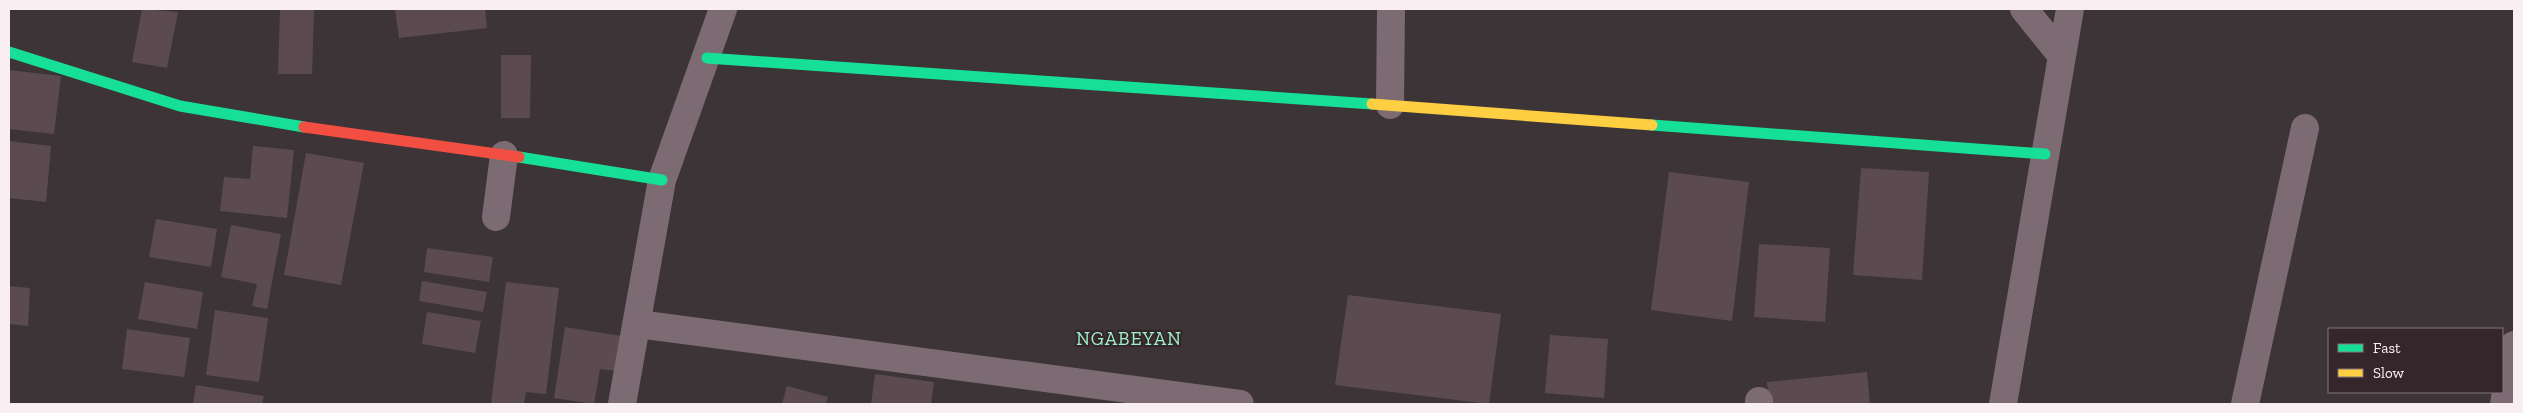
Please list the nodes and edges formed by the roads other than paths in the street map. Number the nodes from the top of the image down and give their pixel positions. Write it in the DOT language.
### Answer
graph roads {
  1 [pos="723,9"];
  2 [pos="1391,9"];
  3 [pos="2024,9"];
  4 [pos="2070,9"];
  5 [pos="9,52"];
  6 [pos="2062,56"];
  7 [pos="707,58"];
  8 [pos="1390,105"];
  9 [pos="2305,128"];
  10 [pos="2045,154"];
  11 [pos="504,155"];
  12 [pos="662,180"];
  13 [pos="496,217"];
  14 [pos="638,324"];
  15 [pos="2514,345"];
  16 [pos="622,404"];
  17 [pos="1240,404"];
  18 [pos="2003,404"];
  19 [pos="2245,404"];
  20 [pos="2504,404"];
  1 -- 7 [label="street"];
  2 -- 8 [label="street"];
  3 -- 6 [label="street"];
  4 -- 6 [label="street"];
  5 -- 11 [label="street"];
  6 -- 10 [label="street"];
  7 -- 8 [label="street"];
  7 -- 12 [label="street"];
  8 -- 10 [label="street"];
  9 -- 19 [label="street"];
  10 -- 18 [label="street"];
  11 -- 12 [label="street"];
  11 -- 13 [label="street"];
  12 -- 14 [label="street"];
  14 -- 16 [label="street"];
  14 -- 17 [label="street"];
  15 -- 20 [label="street"];
}
